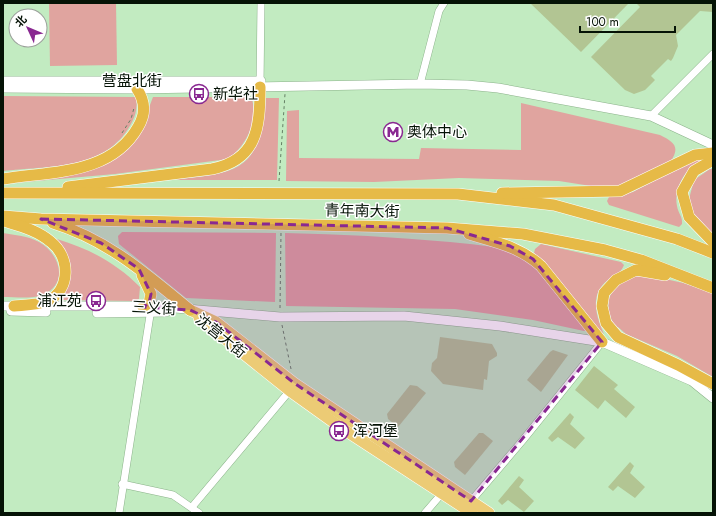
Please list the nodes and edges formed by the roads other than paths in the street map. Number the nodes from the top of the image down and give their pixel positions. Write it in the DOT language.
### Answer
graph roads {
  1 [pos="261,3"];
  2 [pos="444,3"];
  3 [pos="713,54"];
  4 [pos="3,81"];
  5 [pos="260,84"];
  6 [pos="420,84"];
  7 [pos="3,88"];
  8 [pos="137,89"];
  9 [pos="651,116"];
  10 [pos="713,145"];
  11 [pos="713,153"];
  12 [pos="713,160"];
  13 [pos="3,179"];
  14 [pos="23,193"];
  15 [pos="3,194"];
  16 [pos="458,194"];
  17 [pos="3,216"];
  18 [pos="41,219"];
  19 [pos="3,221"];
  20 [pos="447,228"];
  21 [pos="713,242"];
  22 [pos="713,253"];
  23 [pos="139,269"];
  24 [pos="689,278"];
  25 [pos="713,288"];
  26 [pos="3,306"];
  27 [pos="14,306"];
  28 [pos="148,309"];
  29 [pos="190,310"];
  30 [pos="3,311"];
  31 [pos="602,342"];
  32 [pos="713,384"];
  33 [pos="292,387"];
  34 [pos="713,398"];
  35 [pos="122,484"];
  36 [pos="445,490"];
  37 [pos="471,501"];
  38 [pos="192,507"];
  39 [pos="119,513"];
  40 [pos="199,513"];
  41 [pos="425,513"];
  42 [pos="472,513"];
  43 [pos="489,513"];
  1 -- 5 [label="street"];
  2 -- 6 [label="street"];
  3 -- 9 [label="street"];
  4 -- 5 [label="street, 营盘北街"];
  5 -- 6 [label="street"];
  5 -- 8 [label="street, 营盘北街"];
  5 -- 14 [label="highway"];
  6 -- 9 [label="street"];
  7 -- 8 [label="street, 营盘北街"];
  8 -- 13 [label="highway"];
  9 -- 10 [label="street"];
  11 -- 16 [label="highway"];
  12 -- 21 [label="highway"];
  14 -- 15 [label="highway, 青年南大街"];
  14 -- 16 [label="highway, 青年南大街"];
  16 -- 22 [label="highway, 青年南大街"];
  17 -- 18 [label="highway, 青年南大街"];
  18 -- 20 [label="highway, 青年南大街"];
  18 -- 23 [label="highway"];
  19 -- 27 [label="highway"];
  20 -- 24 [label="highway, 青年南大街"];
  20 -- 31 [label="highway"];
  23 -- 28 [label="highway"];
  23 -- 29 [label="highway"];
  24 -- 25 [label="highway, 青年南大街"];
  24 -- 32 [label="highway"];
  26 -- 27 [label="street, 三义街"];
  27 -- 28 [label="street, 三义街"];
  28 -- 29 [label="street, 三义街"];
  28 -- 30 [label="street, 三义街"];
  28 -- 35 [label="street"];
  29 -- 31 [label="street, 三义街"];
  29 -- 33 [label="main road, 沈营大街"];
  31 -- 34 [label="street, 三义街"];
  31 -- 37 [label="street"];
  33 -- 36 [label="main road, 沈营大街"];
  33 -- 38 [label="street"];
  35 -- 38 [label="street"];
  35 -- 39 [label="street"];
  36 -- 37 [label="main road, 沈营大街"];
  36 -- 41 [label="street"];
  36 -- 42 [label="main road, 沈营大街"];
  37 -- 43 [label="main road, 沈营大街"];
  38 -- 40 [label="street"];
}
